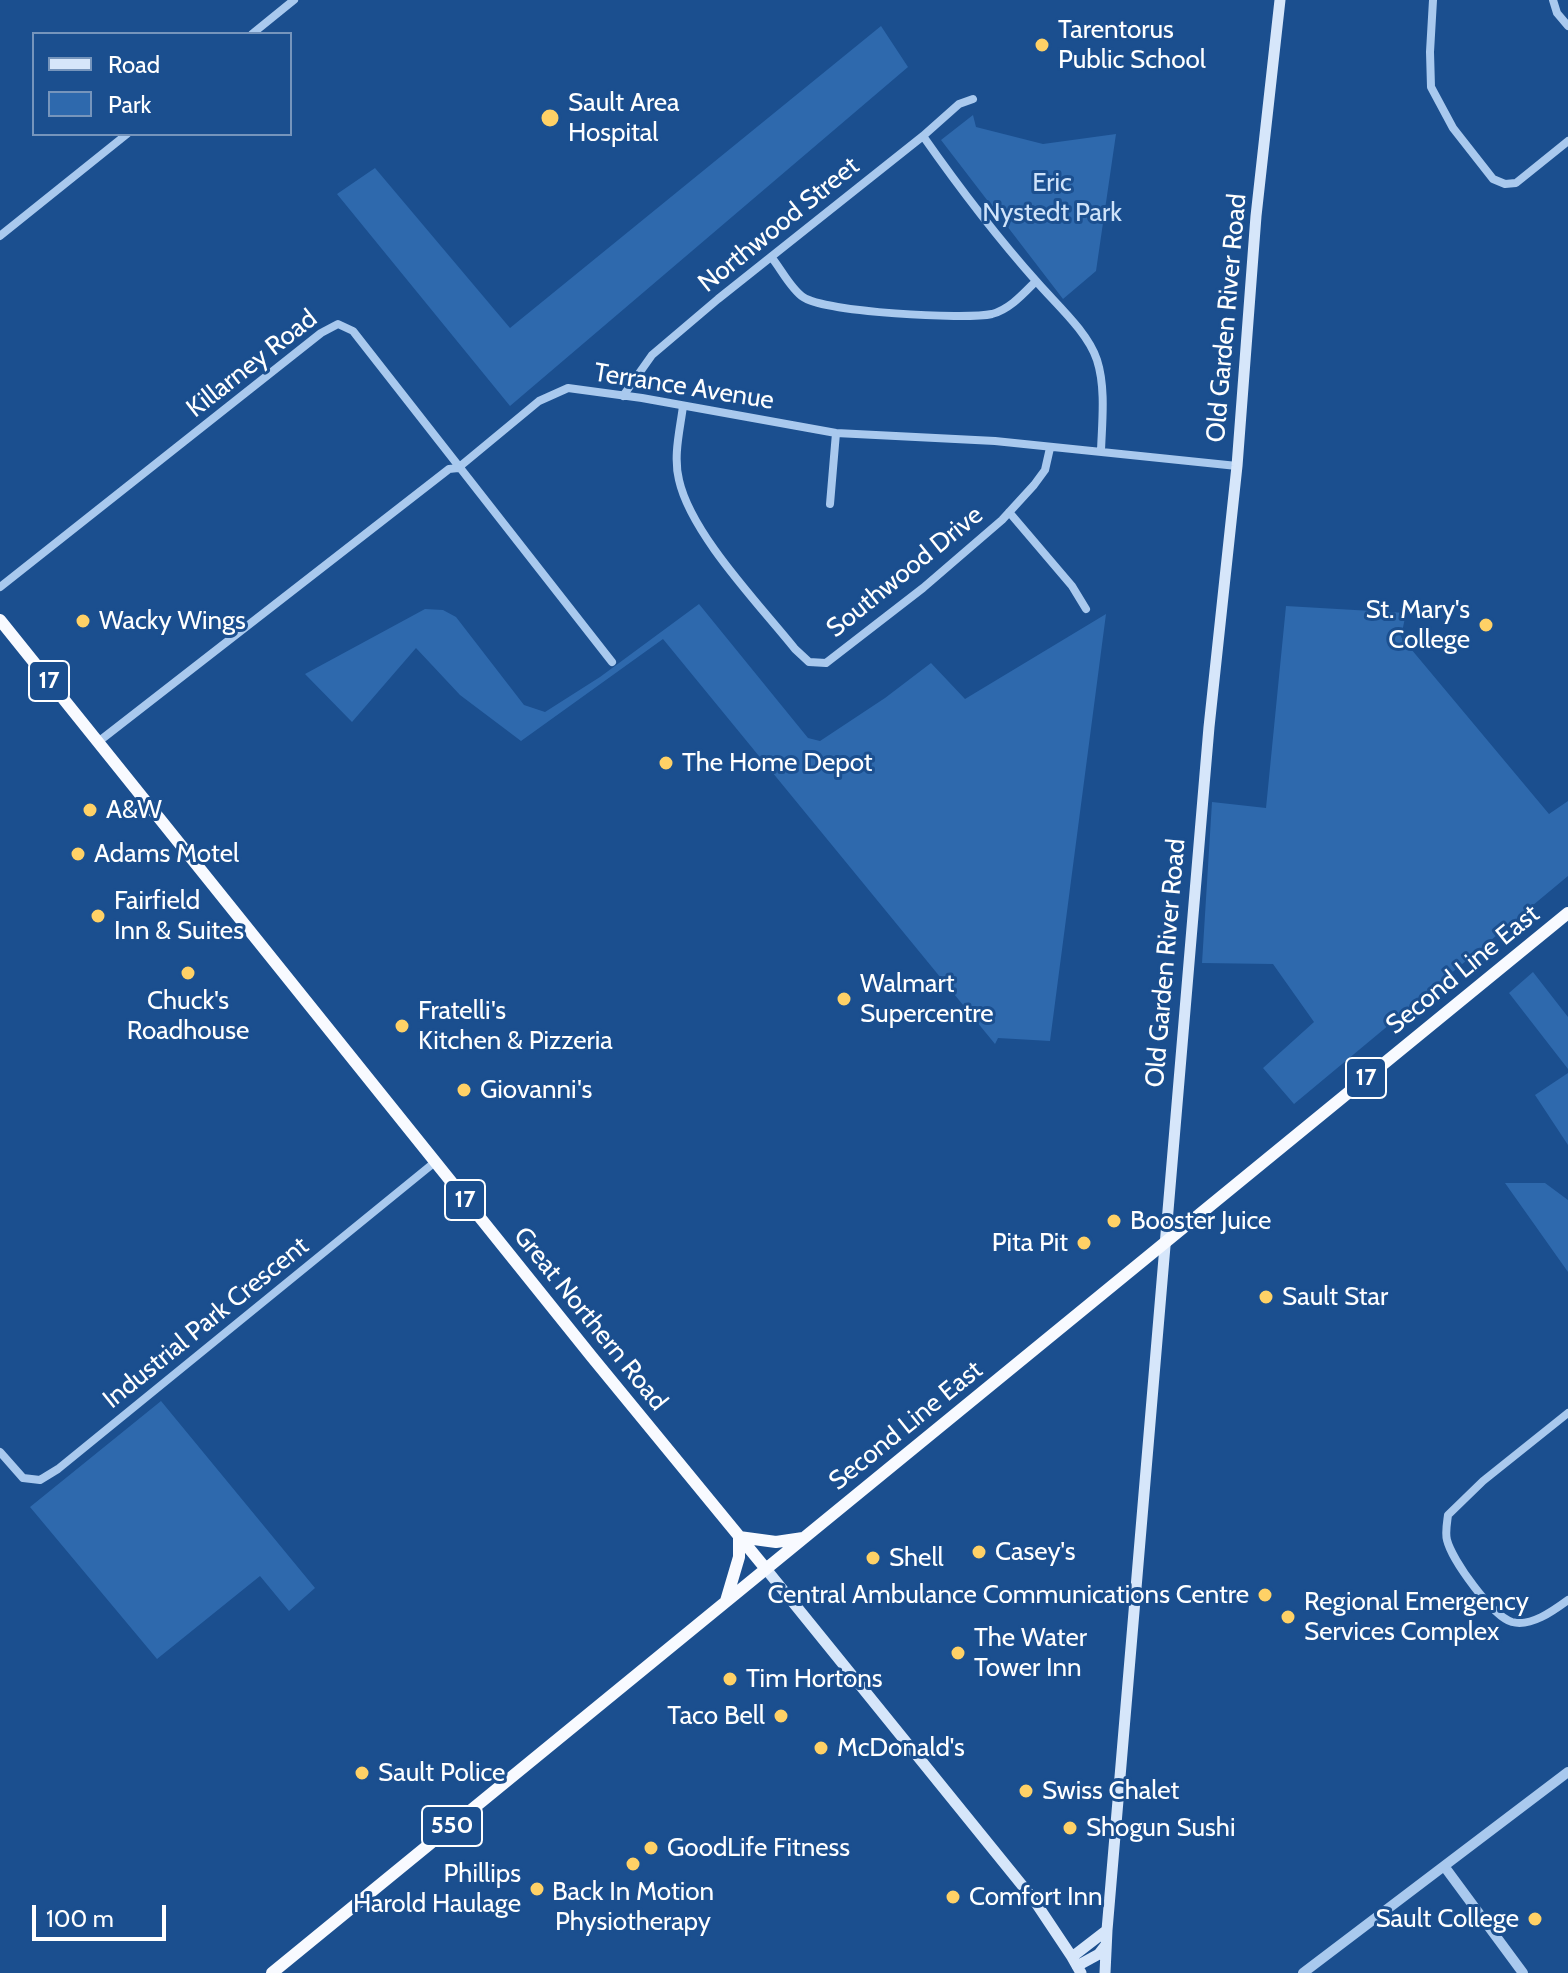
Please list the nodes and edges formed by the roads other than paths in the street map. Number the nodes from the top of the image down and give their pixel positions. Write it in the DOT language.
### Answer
graph roads {
  1 [pos="294,0"];
  2 [pos="1280,0"];
  3 [pos="1433,0"];
  4 [pos="1553,0"];
  5 [pos="1568,26"];
  6 [pos="254,32"];
  7 [pos="973,99"];
  8 [pos="125,136"];
  9 [pos="923,136"];
  10 [pos="1568,141"];
  11 [pos="0,236"];
  12 [pos="772,258"];
  13 [pos="1036,281"];
  14 [pos="623,396"];
  15 [pos="683,406"];
  16 [pos="836,433"];
  17 [pos="1050,448"];
  18 [pos="1101,451"];
  19 [pos="1237,466"];
  20 [pos="458,468"];
  21 [pos="830,504"];
  22 [pos="1009,512"];
  23 [pos="0,587"];
  24 [pos="1086,609"];
  25 [pos="0,620"];
  26 [pos="612,662"];
  27 [pos="98,742"];
  28 [pos="1568,913"];
  29 [pos="435,1162"];
  30 [pos="1164,1243"];
  31 [pos="1566,1419"];
  32 [pos="0,1452"];
  33 [pos="739,1537"];
  34 [pos="805,1537"];
  35 [pos="766,1569"];
  36 [pos="1568,1600"];
  37 [pos="726,1601"];
  38 [pos="1568,1772"];
  39 [pos="1444,1866"];
  40 [pos="1107,1930"];
  41 [pos="1106,1945"];
  42 [pos="1077,1965"];
  43 [pos="272,1973"];
  44 [pos="1105,1973"];
  45 [pos="1303,1973"];
  46 [pos="1523,1973"];
  1 -- 6 [label="street"];
  2 -- 19 [label="main road, Old Garden River Road"];
  3 -- 10 [label="street"];
  4 -- 5 [label="street"];
  7 -- 9 [label="street, Northwood Street"];
  8 -- 11 [label="street"];
  9 -- 12 [label="street, Northwood Street"];
  9 -- 13 [label="street"];
  12 -- 13 [label="street"];
  12 -- 14 [label="street, Northwood Street"];
  13 -- 18 [label="street"];
  14 -- 15 [label="street, Terrance Avenue"];
  14 -- 20 [label="street, Terrance Avenue"];
  15 -- 16 [label="street, Terrance Avenue"];
  15 -- 22 [label="street, Southwood Drive"];
  16 -- 17 [label="street, Terrance Avenue"];
  16 -- 21 [label="street"];
  17 -- 18 [label="street, Terrance Avenue"];
  17 -- 22 [label="street, Southwood Drive"];
  18 -- 19 [label="street, Terrance Avenue"];
  19 -- 30 [label="main road, Old Garden River Road"];
  20 -- 23 [label="street, Killarney Road"];
  20 -- 26 [label="street, Killarney Road"];
  20 -- 27 [label="street, Terrance Avenue"];
  22 -- 24 [label="street"];
  25 -- 27 [label="highway, Great Northern Road / 17"];
  27 -- 29 [label="highway, Great Northern Road / 17"];
  28 -- 30 [label="highway, Second Line East / 17"];
  29 -- 32 [label="street, Industrial Park Crescent"];
  29 -- 33 [label="highway, Great Northern Road / 17"];
  30 -- 34 [label="highway, Second Line East / 17"];
  30 -- 40 [label="main road, Old Garden River Road"];
  31 -- 36 [label="street"];
  33 -- 34 [label="highway"];
  33 -- 35 [label="highway, Great Northern Road / 17"];
  33 -- 37 [label="highway"];
  34 -- 35 [label="highway, Second Line East / 17"];
  35 -- 37 [label="highway, Second Line East / 550"];
  35 -- 42 [label="main road, Great Northern Road"];
  37 -- 43 [label="highway, Second Line East / 550"];
  38 -- 39 [label="street"];
  39 -- 45 [label="street"];
  39 -- 46 [label="street"];
  40 -- 41 [label="main road, Old Garden River Road"];
  40 -- 42 [label="main road"];
  41 -- 42 [label="main road"];
  41 -- 44 [label="main road, Old Garden River Road"];
}
